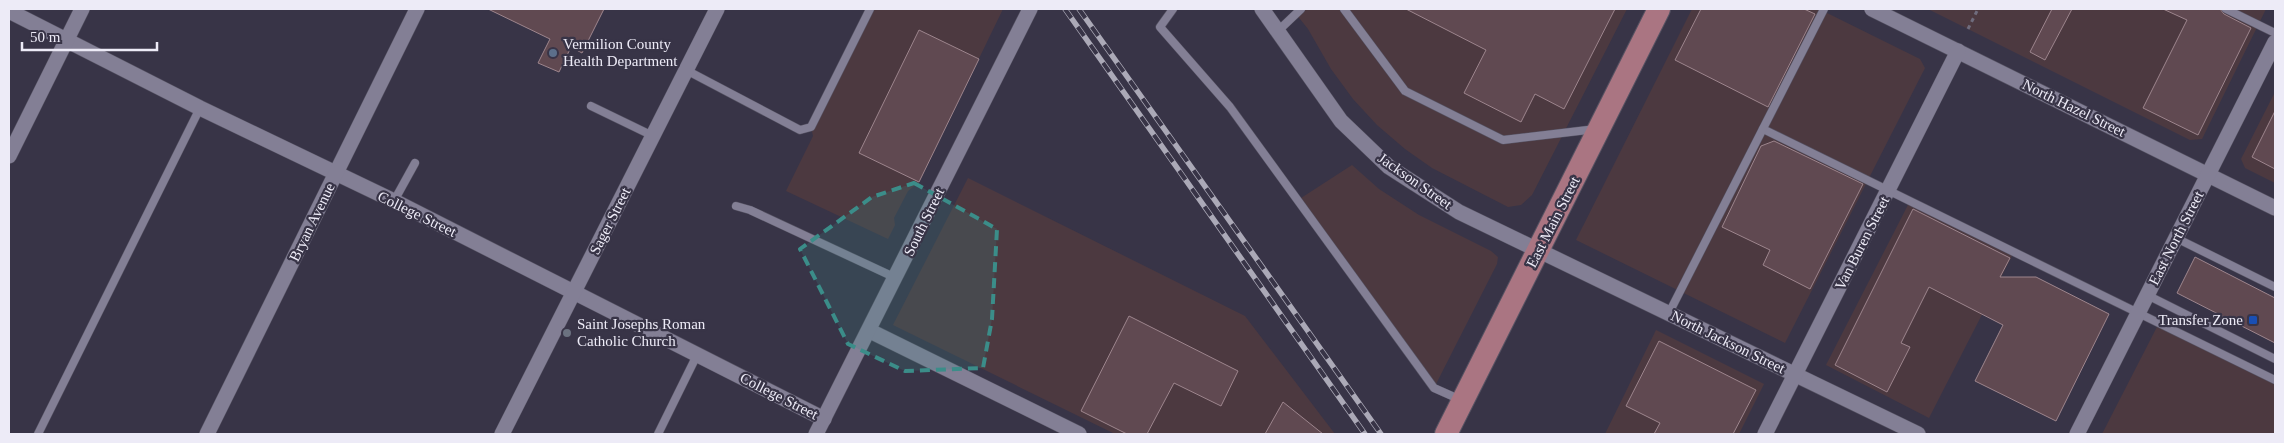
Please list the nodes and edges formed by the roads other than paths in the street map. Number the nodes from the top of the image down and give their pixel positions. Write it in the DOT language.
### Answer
graph roads {
  1 [pos="82,9"];
  2 [pos="417,9"];
  3 [pos="717,9"];
  4 [pos="870,9"];
  5 [pos="1030,9"];
  6 [pos="1173,9"];
  7 [pos="1262,9"];
  8 [pos="1301,9"];
  9 [pos="1344,9"];
  10 [pos="1659,9"];
  11 [pos="1824,9"];
  12 [pos="1872,9"];
  13 [pos="2226,9"];
  14 [pos="9,11"];
  15 [pos="1279,30"];
  16 [pos="2275,33"];
  17 [pos="67,40"];
  18 [pos="2275,42"];
  19 [pos="1958,50"];
  20 [pos="686,70"];
  21 [pos="591,106"];
  22 [pos="200,108"];
  23 [pos="1599,128"];
  24 [pos="1763,129"];
  25 [pos="653,136"];
  26 [pos="9,156"];
  27 [pos="415,163"];
  28 [pos="336,174"];
  29 [pos="2208,174"];
  30 [pos="1888,190"];
  31 [pos="394,201"];
  32 [pos="736,206"];
  33 [pos="2275,208"];
  34 [pos="2176,238"];
  35 [pos="1539,249"];
  36 [pos="896,278"];
  37 [pos="2275,287"];
  38 [pos="573,292"];
  39 [pos="2147,295"];
  40 [pos="1670,313"];
  41 [pos="2139,313"];
  42 [pos="870,331"];
  43 [pos="697,355"];
  44 [pos="2275,359"];
  45 [pos="1795,375"];
  46 [pos="2275,380"];
  47 [pos="1462,401"];
  48 [pos="824,419"];
  49 [pos="38,434"];
  50 [pos="207,434"];
  51 [pos="502,434"];
  52 [pos="658,434"];
  53 [pos="816,434"];
  54 [pos="1079,434"];
  55 [pos="1446,434"];
  56 [pos="1765,434"];
  57 [pos="1918,434"];
  58 [pos="2077,434"];
  1 -- 17 [label="street"];
  2 -- 28 [label="street, Bryan Avenue"];
  3 -- 20 [label="street, Sager Street"];
  4 -- 20 [label="lane"];
  5 -- 36 [label="street, South Street"];
  6 -- 47 [label="lane"];
  7 -- 15 [label="street, Jackson Street"];
  8 -- 15 [label="lane"];
  9 -- 23 [label="lane"];
  10 -- 23 [label="main road, East Main Street"];
  11 -- 24 [label="lane"];
  12 -- 19 [label="street, North Hazel Street"];
  13 -- 16 [label="lane"];
  14 -- 17 [label="street, College Street"];
  15 -- 35 [label="street, Jackson Street"];
  17 -- 22 [label="street, College Street"];
  17 -- 26 [label="street"];
  18 -- 29 [label="street, East North Street"];
  19 -- 29 [label="street, North Hazel Street"];
  19 -- 30 [label="street, Van Buren Street"];
  20 -- 25 [label="street, Sager Street"];
  21 -- 25 [label="lane"];
  22 -- 28 [label="street, College Street"];
  22 -- 49 [label="lane"];
  23 -- 35 [label="main road, East Main Street"];
  24 -- 30 [label="lane"];
  24 -- 40 [label="lane"];
  25 -- 38 [label="street, Sager Street"];
  27 -- 31 [label="lane"];
  28 -- 31 [label="street, College Street"];
  28 -- 50 [label="street, Bryan Avenue"];
  29 -- 33 [label="street, North Hazel Street"];
  29 -- 34 [label="street, East North Street"];
  30 -- 41 [label="lane"];
  30 -- 45 [label="street, Van Buren Street"];
  31 -- 38 [label="street, College Street"];
  32 -- 36 [label="lane"];
  34 -- 37 [label="lane"];
  34 -- 39 [label="street, East North Street"];
  35 -- 40 [label="street, North Jackson Street"];
  35 -- 47 [label="main road, East Main Street"];
  36 -- 42 [label="street, South Street"];
  38 -- 43 [label="street, College Street"];
  38 -- 51 [label="street, Sager Street"];
  39 -- 41 [label="street, East North Street"];
  39 -- 44 [label="lane"];
  40 -- 45 [label="street, North Jackson Street"];
  41 -- 46 [label="lane"];
  41 -- 58 [label="street, East North Street"];
  42 -- 48 [label="street, South Street"];
  42 -- 54 [label="street"];
  43 -- 48 [label="street, College Street"];
  43 -- 52 [label="lane"];
  45 -- 56 [label="street, Van Buren Street"];
  45 -- 57 [label="street, North Jackson Street"];
  47 -- 55 [label="main road, East Main Street"];
  48 -- 53 [label="street, South Street"];
}
